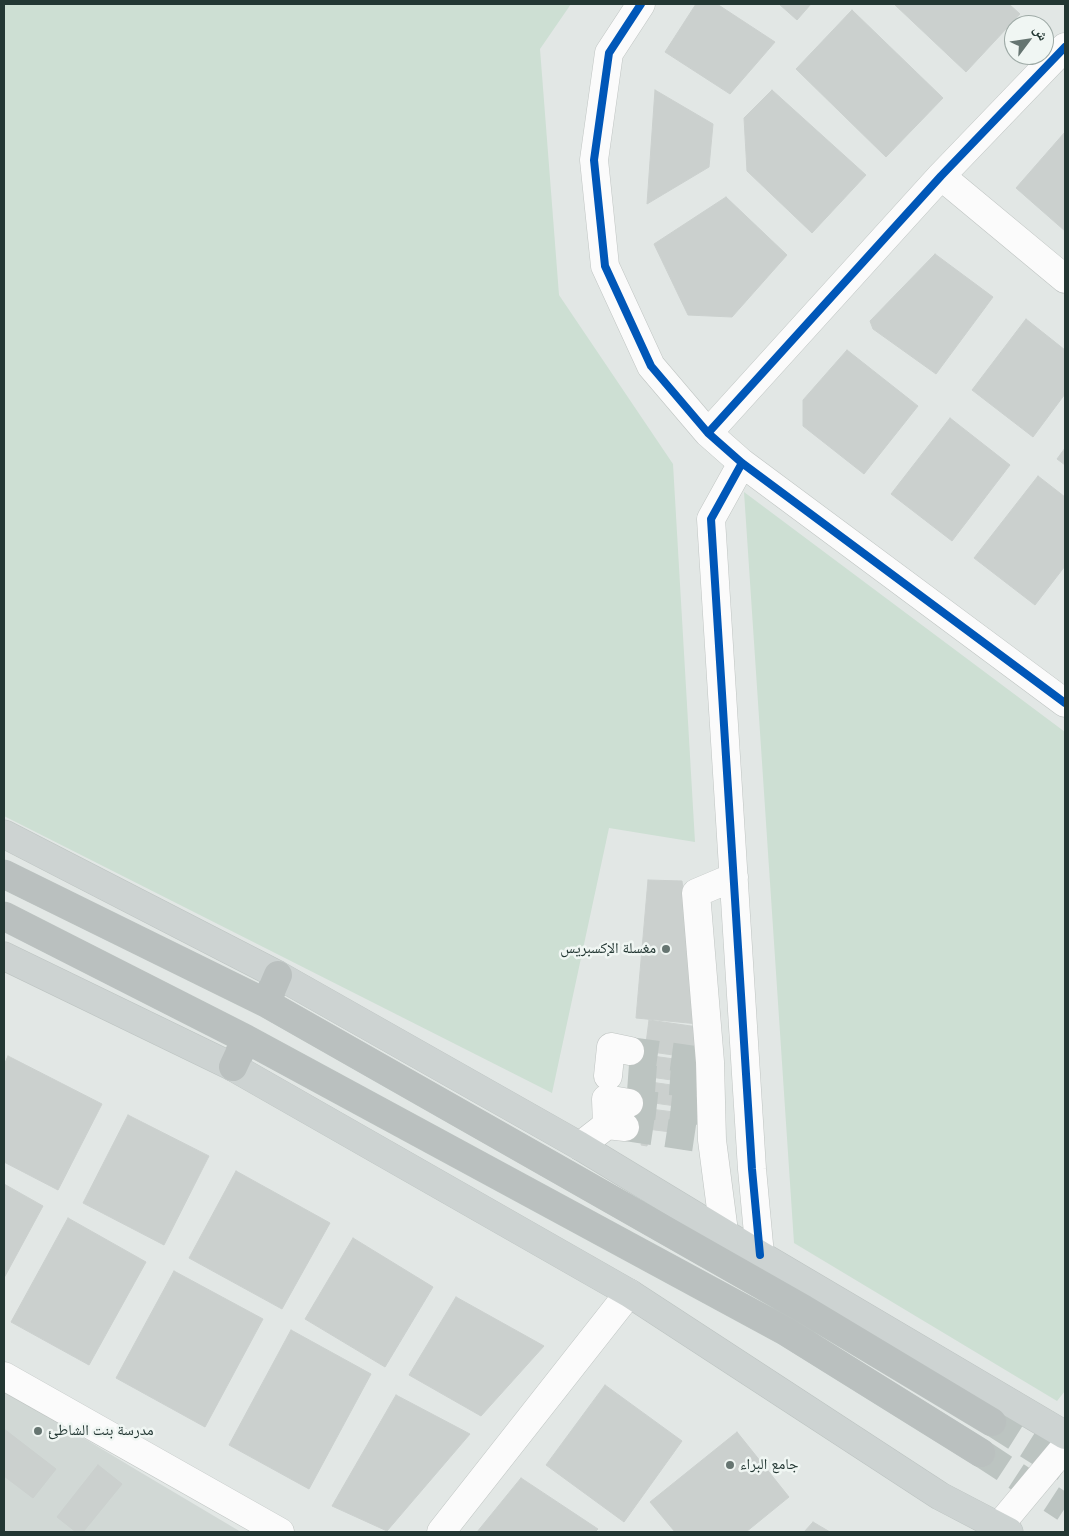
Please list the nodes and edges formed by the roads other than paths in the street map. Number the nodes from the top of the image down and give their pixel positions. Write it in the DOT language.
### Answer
graph roads {
  1 [pos="641,4"];
  2 [pos="1065,47"];
  3 [pos="941,176"];
  4 [pos="1065,279"];
  5 [pos="708,433"];
  6 [pos="742,462"];
  7 [pos="1065,702"];
  8 [pos="4,834"];
  9 [pos="4,874"];
  10 [pos="734,877"];
  11 [pos="4,916"];
  12 [pos="4,956"];
  13 [pos="278,975"];
  14 [pos="266,1003"];
  15 [pos="246,1039"];
  16 [pos="630,1051"];
  17 [pos="232,1067"];
  18 [pos="712,1140"];
  19 [pos="580,1146"];
  20 [pos="752,1169"];
  21 [pos="724,1232"];
  22 [pos="760,1256"];
  23 [pos="629,1293"];
  24 [pos="4,1376"];
  25 [pos="992,1422"];
  26 [pos="1065,1435"];
  27 [pos="1065,1447"];
  28 [pos="980,1453"];
  29 [pos="1000,1530"];
  30 [pos="280,1532"];
  31 [pos="441,1532"];
  1 -- 5 [label="street"];
  2 -- 3 [label="street"];
  3 -- 4 [label="street"];
  3 -- 5 [label="street"];
  5 -- 6 [label="street"];
  6 -- 7 [label="street"];
  6 -- 10 [label="street"];
  8 -- 13 [label="main road"];
  9 -- 14 [label="highway"];
  10 -- 18 [label="street"];
  10 -- 20 [label="street"];
  11 -- 15 [label="highway"];
  12 -- 17 [label="main road"];
  13 -- 14 [label="highway"];
  13 -- 19 [label="main road"];
  14 -- 25 [label="highway"];
  15 -- 17 [label="highway"];
  15 -- 28 [label="highway"];
  16 -- 19 [label="street"];
  17 -- 23 [label="main road"];
  18 -- 20 [label="street"];
  18 -- 21 [label="street"];
  19 -- 21 [label="main road"];
  20 -- 22 [label="street"];
  21 -- 22 [label="main road"];
  22 -- 26 [label="main road"];
  23 -- 29 [label="main road"];
  23 -- 31 [label="street"];
  24 -- 30 [label="street"];
  27 -- 29 [label="street"];
}
